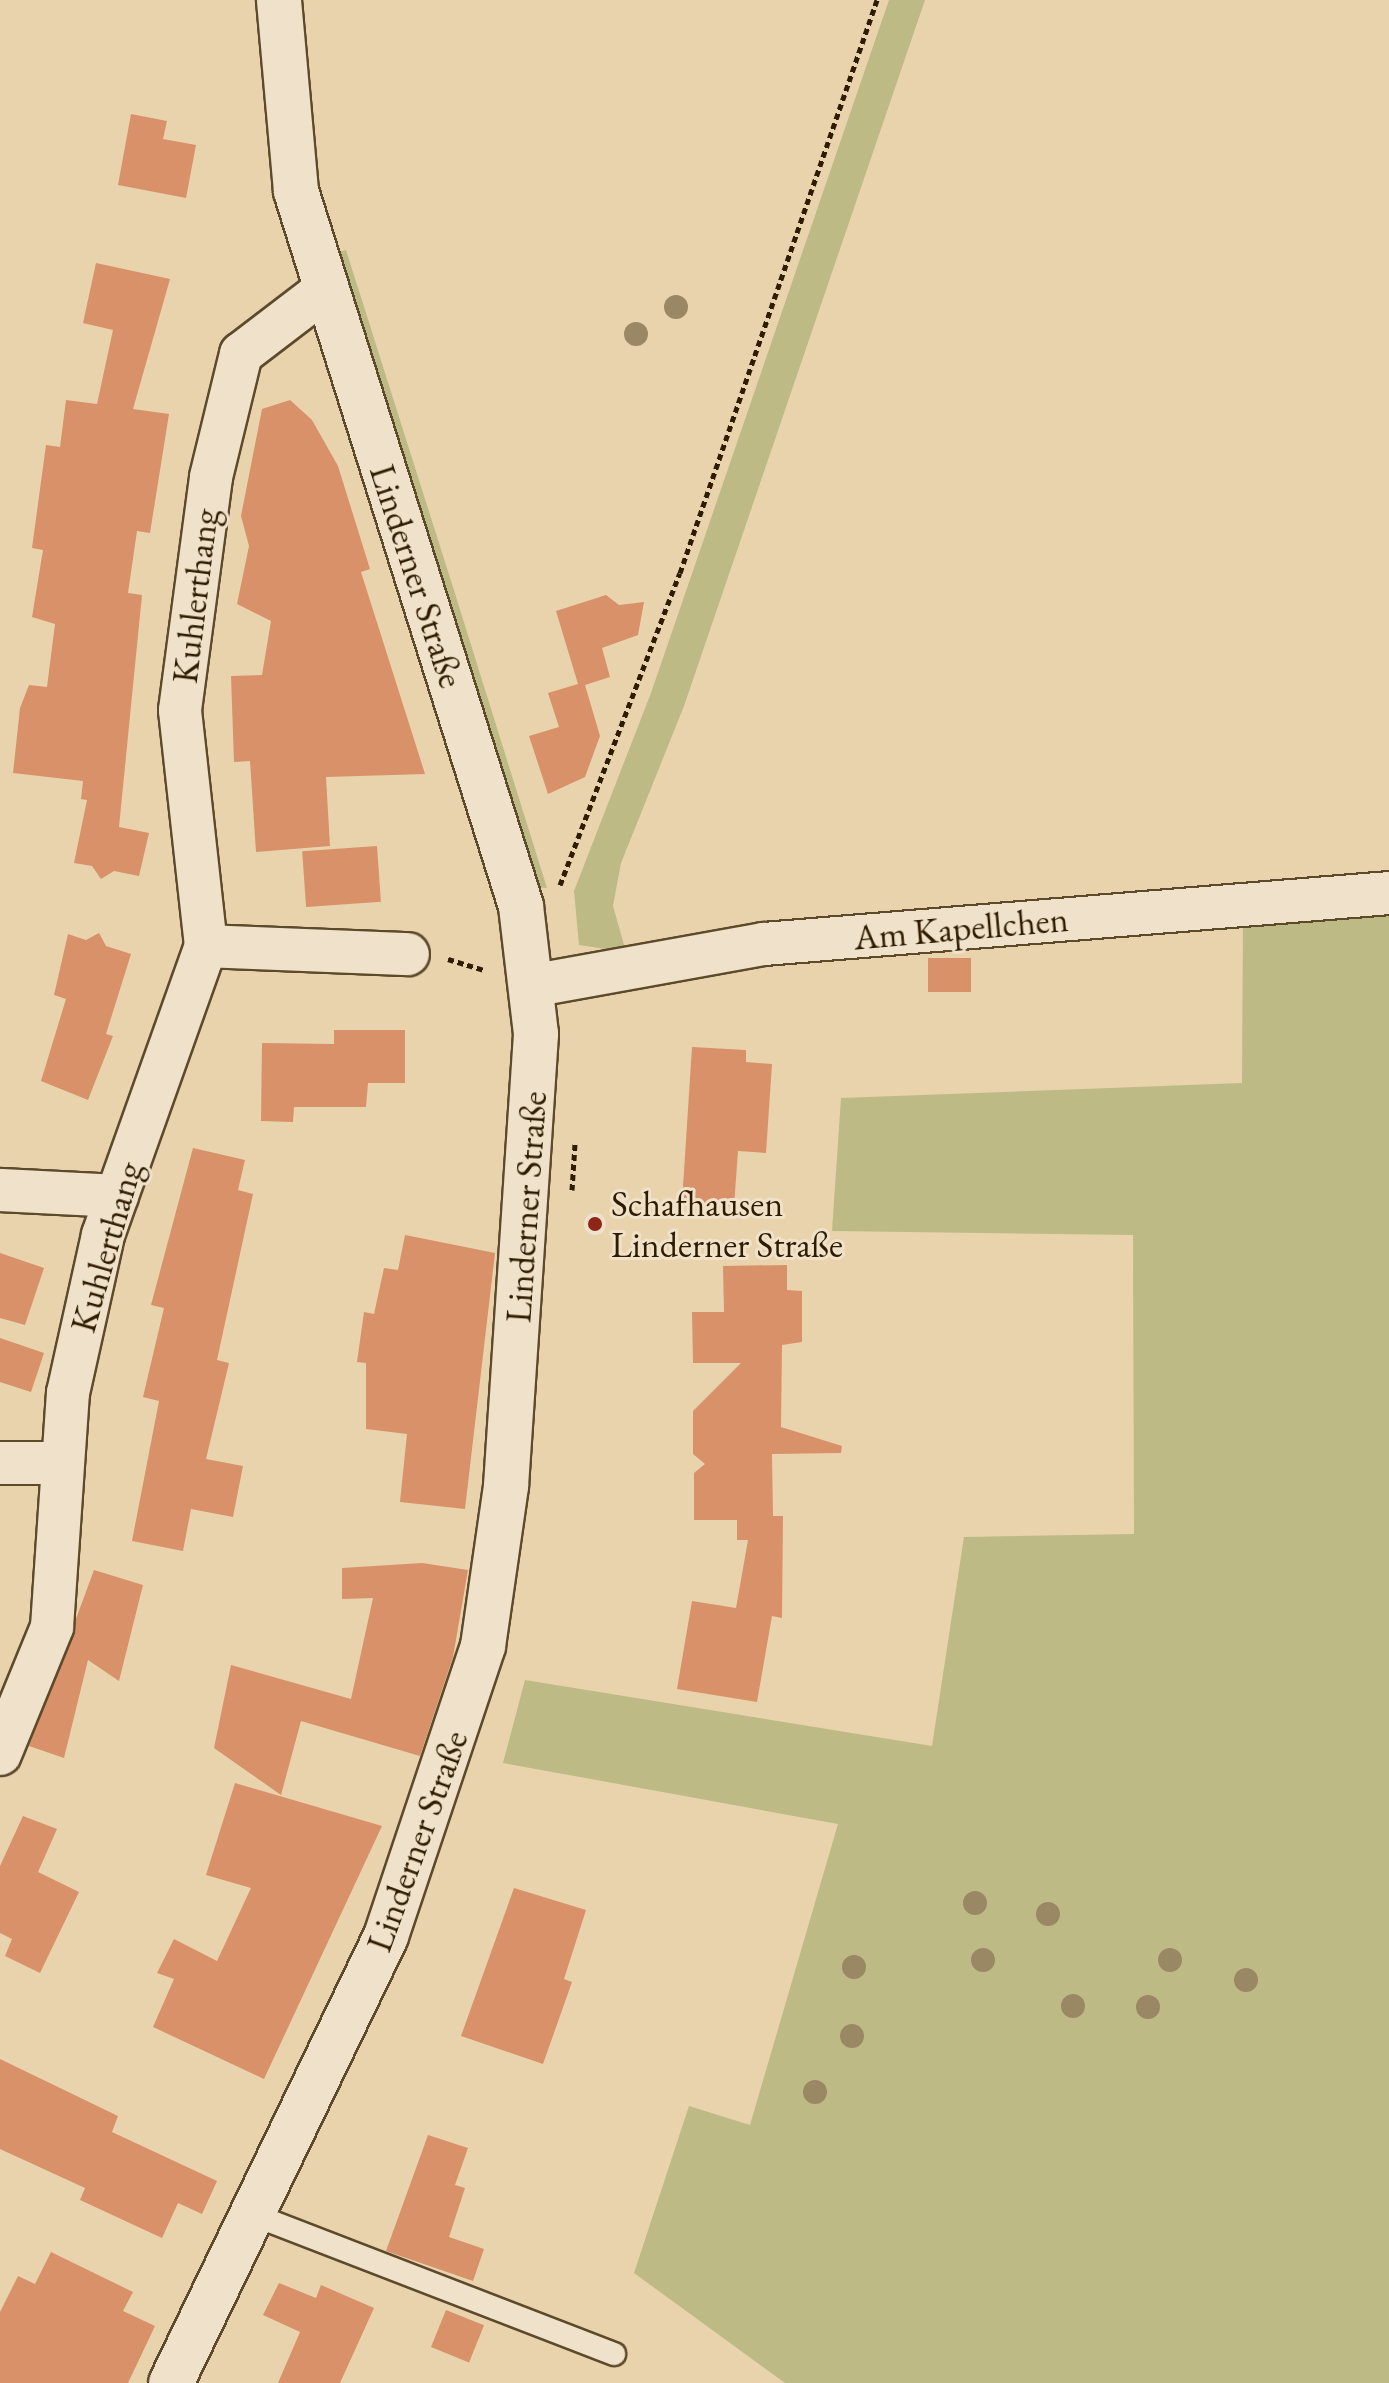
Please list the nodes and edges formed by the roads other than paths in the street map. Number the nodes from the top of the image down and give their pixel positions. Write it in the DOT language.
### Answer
graph roads {
  1 [pos="279,0"];
  2 [pos="326,289"];
  3 [pos="1389,893"];
  4 [pos="206,946"];
  5 [pos="408,954"];
  6 [pos="536,985"];
  7 [pos="0,1190"];
  8 [pos="117,1196"];
  9 [pos="0,1463"];
  10 [pos="61,1463"];
  11 [pos="0,1754"];
  12 [pos="254,2215"];
  13 [pos="614,2354"];
  14 [pos="171,2383"];
  1 -- 2 [label="main road, Linderner Straße"];
  2 -- 4 [label="street, Kuhlerthang"];
  2 -- 6 [label="main road, Linderner Straße"];
  3 -- 6 [label="street, Am Kapellchen"];
  4 -- 5 [label="street"];
  4 -- 8 [label="street, Kuhlerthang"];
  6 -- 12 [label="main road, Linderner Straße"];
  7 -- 8 [label="street"];
  8 -- 10 [label="street, Kuhlerthang"];
  9 -- 10 [label="street"];
  10 -- 11 [label="street, Kuhlerthang"];
  12 -- 13 [label="lane"];
  12 -- 14 [label="main road, Linderner Straße"];
}
